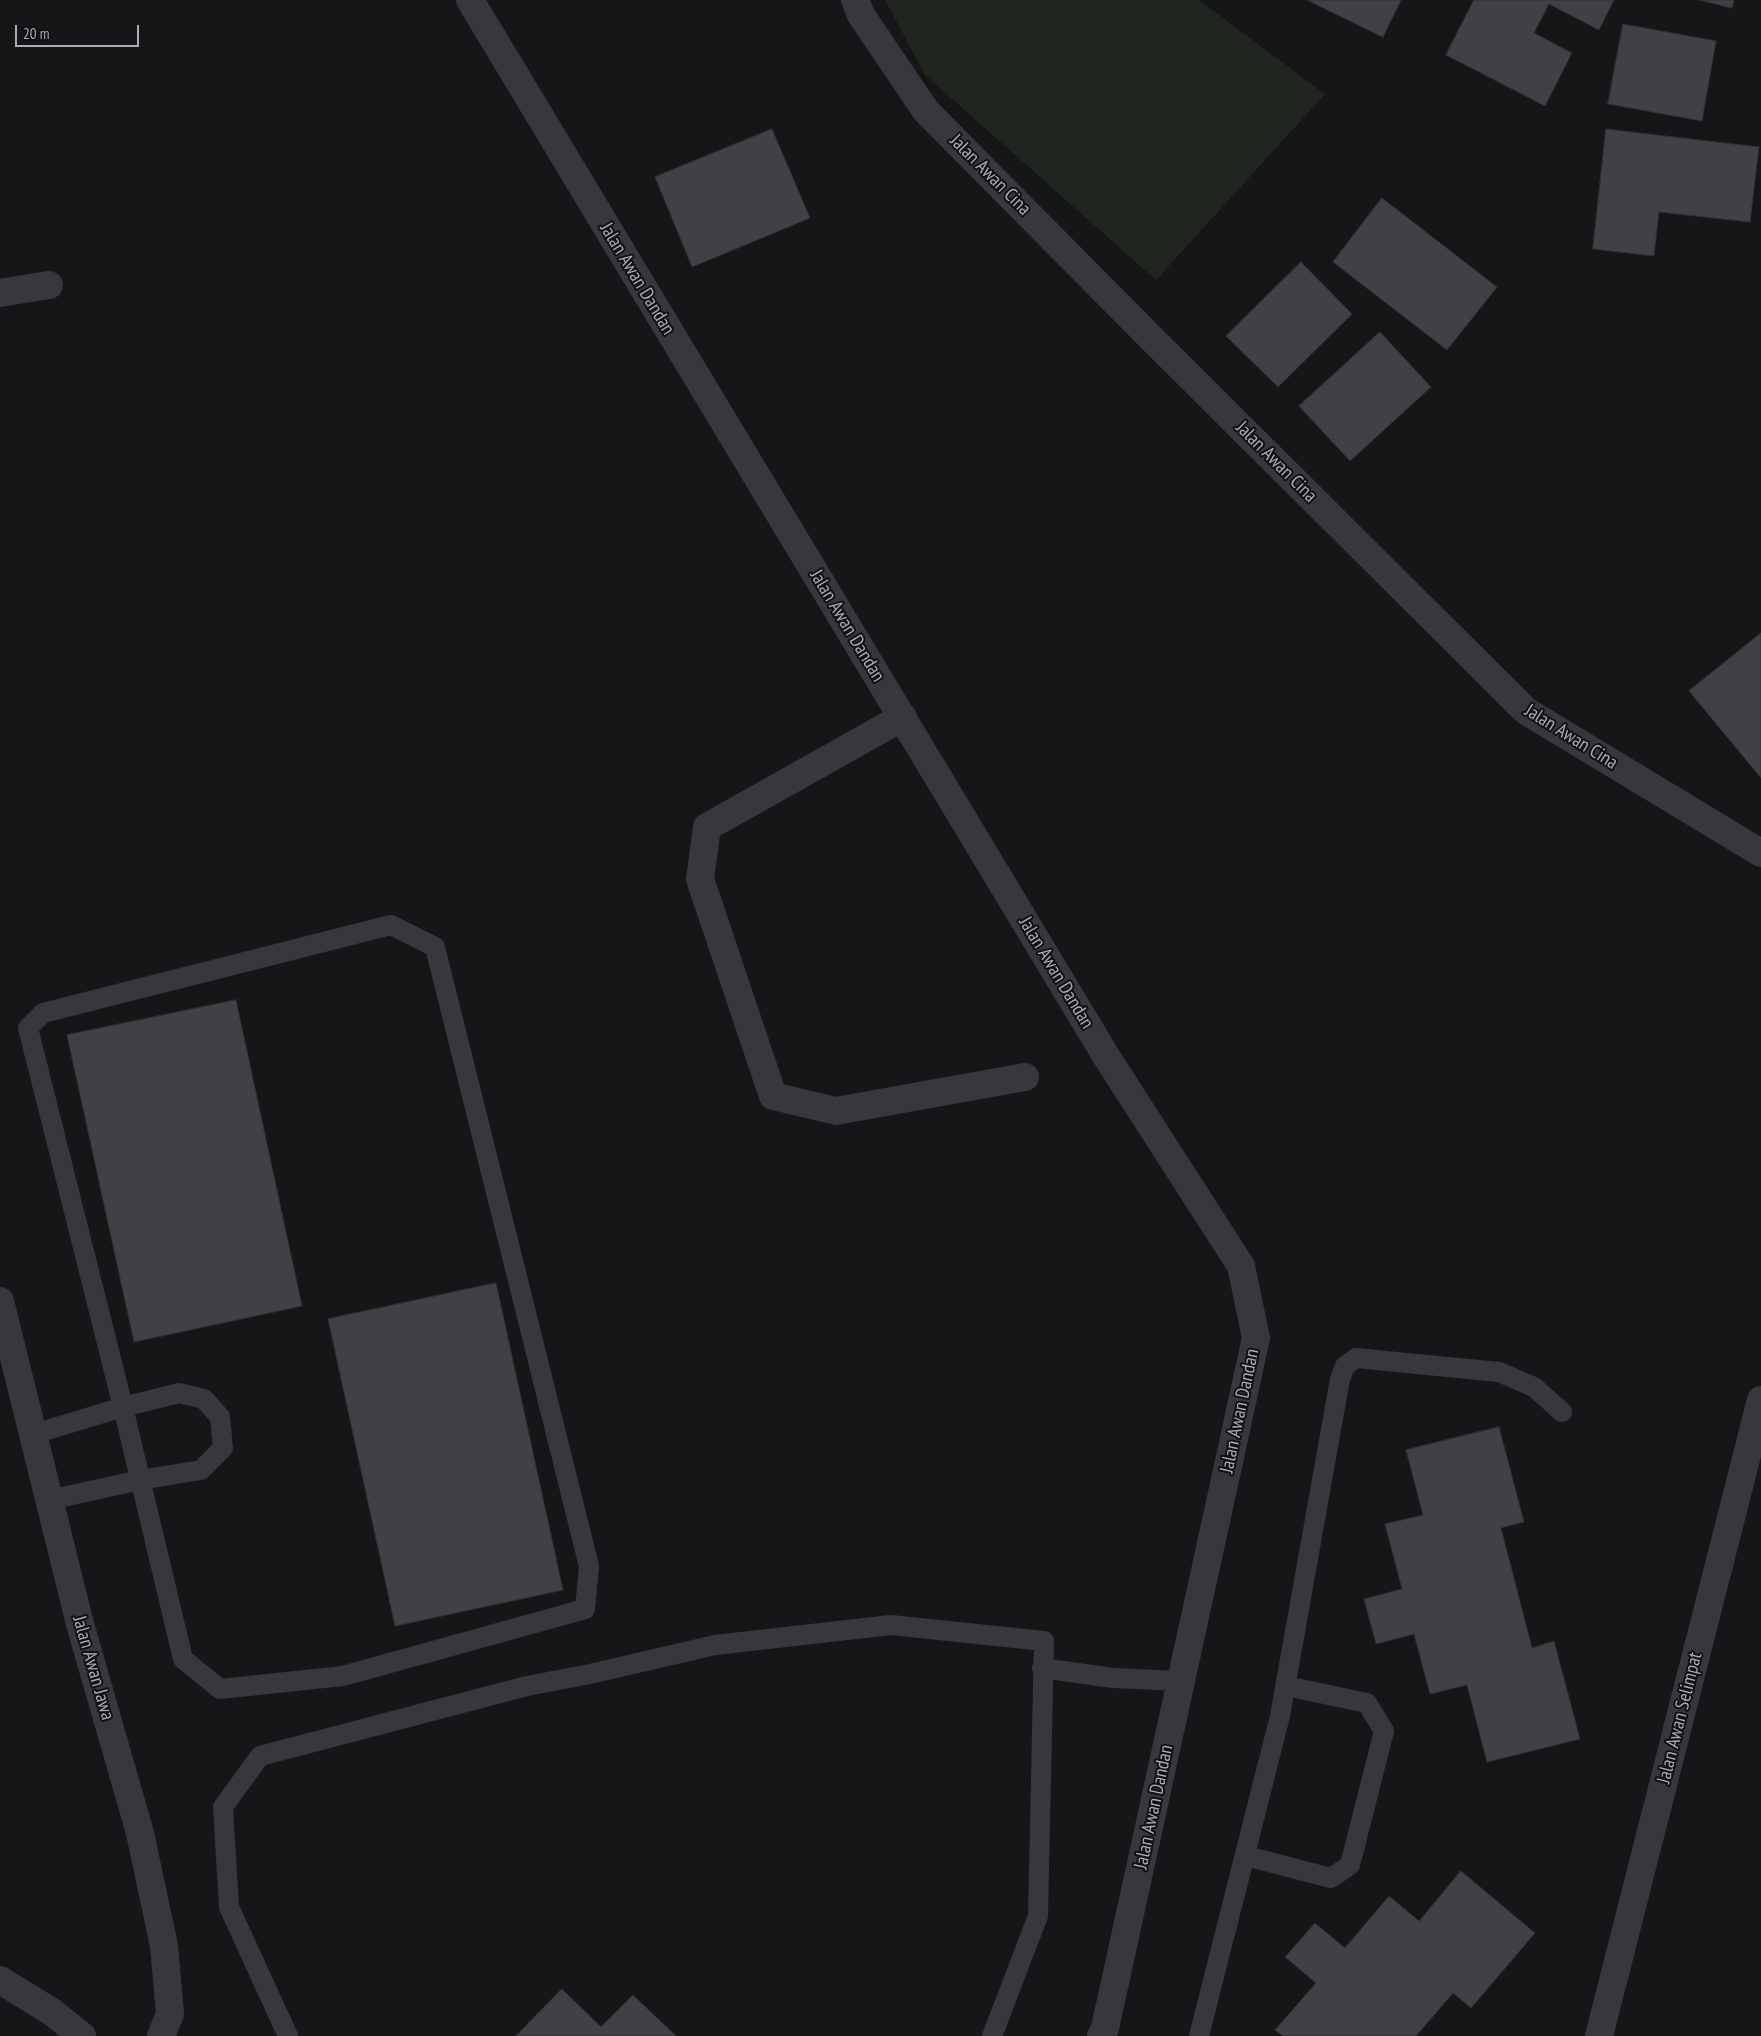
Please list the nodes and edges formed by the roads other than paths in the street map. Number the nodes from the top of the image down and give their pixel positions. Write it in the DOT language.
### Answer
graph roads {
  1 [pos="470,0"];
  2 [pos="855,0"];
  3 [pos="49,285"];
  4 [pos="0,293"];
  5 [pos="903,717"];
  6 [pos="1761,853"];
  7 [pos="1025,1077"];
  8 [pos="0,1301"];
  9 [pos="1761,1400"];
  10 [pos="123,1407"];
  11 [pos="1562,1412"];
  12 [pos="34,1434"];
  13 [pos="140,1480"];
  14 [pos="49,1500"];
  15 [pos="1042,1668"];
  16 [pos="1181,1682"];
  17 [pos="1286,1686"];
  18 [pos="1246,1856"];
  19 [pos="0,1980"];
  20 [pos="82,2036"];
  21 [pos="161,2036"];
  22 [pos="288,2036"];
  23 [pos="992,2036"];
  24 [pos="1100,2036"];
  25 [pos="1200,2036"];
  26 [pos="1600,2036"];
  1 -- 5 [label="street, Jalan Awan Dandan"];
  2 -- 6 [label="street, Jalan Awan Cina"];
  3 -- 4 [label="street"];
  5 -- 7 [label="street"];
  5 -- 16 [label="street, Jalan Awan Dandan"];
  8 -- 12 [label="street, Jalan Awan Jawa"];
  9 -- 26 [label="street, Jalan Awan Selimpat"];
  10 -- 12 [label="lane"];
  10 -- 13 [label="lane"];
  10 -- 13 [label="lane"];
  10 -- 13 [label="lane"];
  11 -- 17 [label="lane"];
  12 -- 14 [label="street, Jalan Awan Jawa"];
  13 -- 14 [label="lane"];
  14 -- 21 [label="street, Jalan Awan Jawa"];
  15 -- 16 [label="lane"];
  15 -- 22 [label="lane"];
  15 -- 23 [label="lane"];
  16 -- 24 [label="street, Jalan Awan Dandan"];
  17 -- 18 [label="lane"];
  17 -- 18 [label="lane"];
  18 -- 25 [label="lane"];
  19 -- 20 [label="street"];
}
